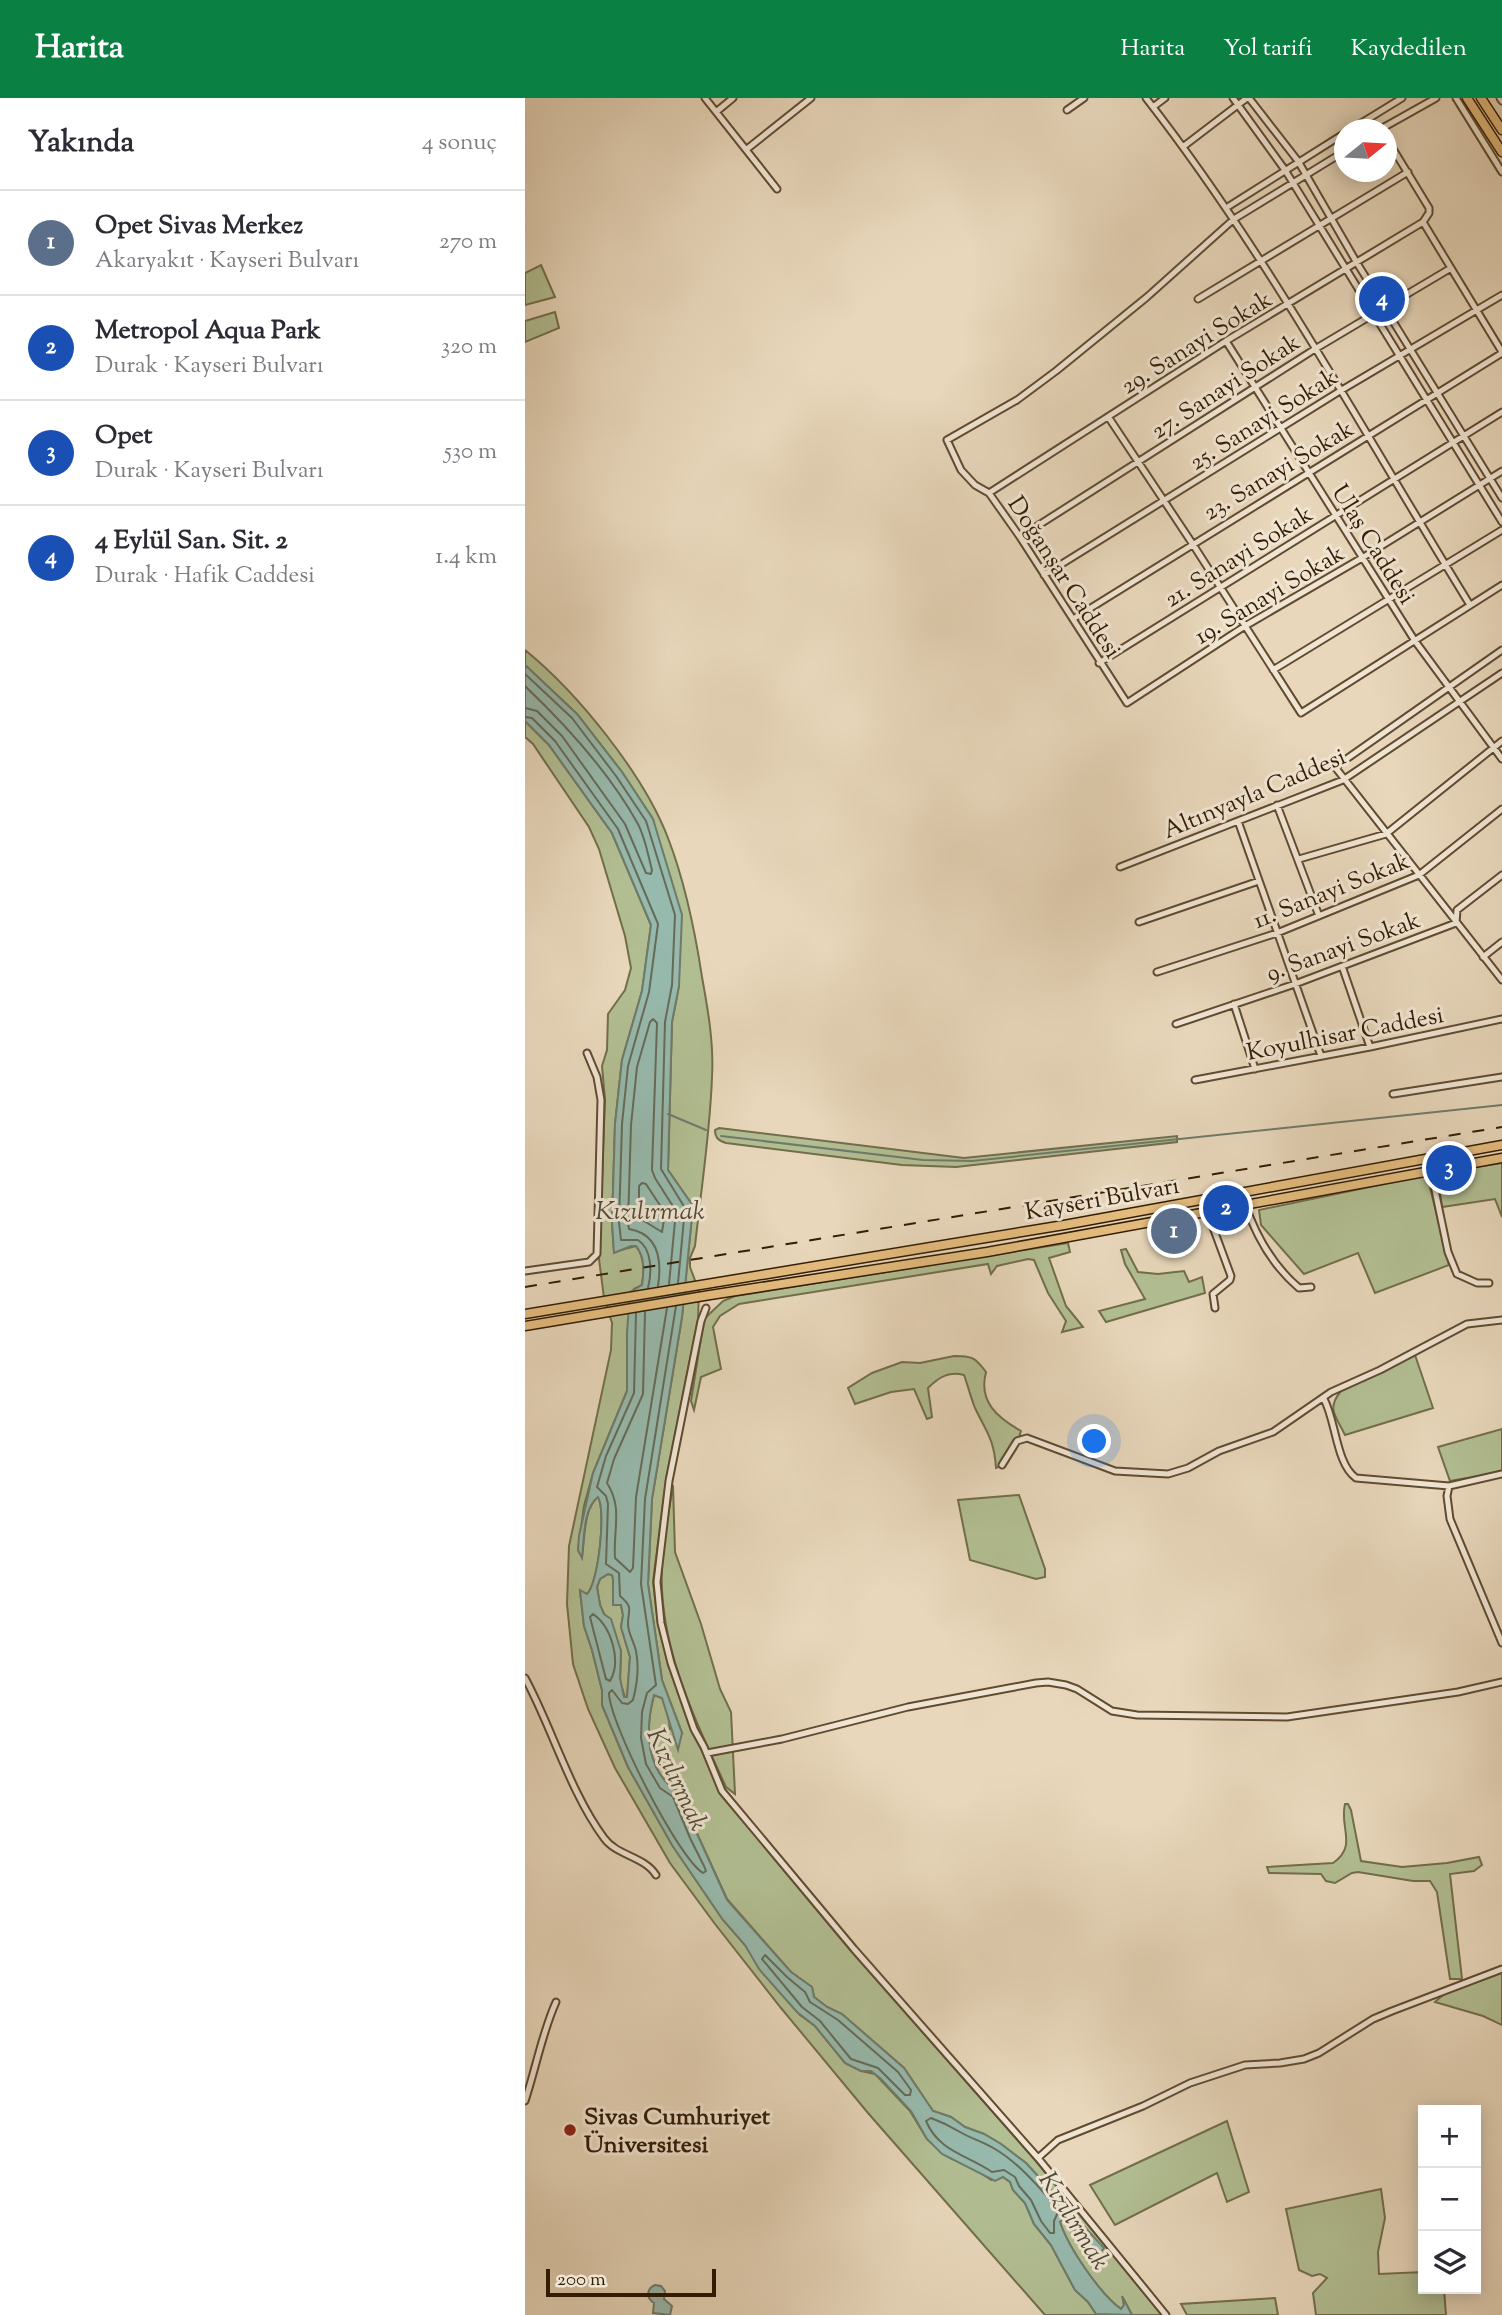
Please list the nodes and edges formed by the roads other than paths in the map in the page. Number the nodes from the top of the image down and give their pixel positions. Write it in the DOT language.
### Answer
graph roads {
  1 [pos="705,98"];
  2 [pos="733,98"];
  3 [pos="811,98"];
  4 [pos="1084,98"];
  5 [pos="1146,98"];
  6 [pos="1165,98"];
  7 [pos="1233,98"];
  8 [pos="1248,98"];
  9 [pos="1402,98"];
  10 [pos="1436,98"];
  11 [pos="1456,98"];
  12 [pos="1467,98"];
  13 [pos="1481,98"];
  14 [pos="1426,100"];
  15 [pos="1238,105"];
  16 [pos="1153,107"];
  17 [pos="1067,110"];
  18 [pos="716,113"];
  19 [pos="1368,119"];
  20 [pos="1396,119"];
  21 [pos="1502,130"];
  22 [pos="1334,140"];
  23 [pos="1184,146"];
  24 [pos="747,149"];
  25 [pos="1502,152"];
  26 [pos="1397,155"];
  27 [pos="1334,159"];
  28 [pos="1298,161"];
  29 [pos="1285,170"];
  30 [pos="1408,172"];
  31 [pos="1502,172"];
  32 [pos="1307,175"];
  33 [pos="1293,183"];
  34 [pos="777,189"];
  35 [pos="1226,208"];
  36 [pos="1234,219"];
  37 [pos="1330,219"];
  38 [pos="1423,222"];
  39 [pos="1320,225"];
  40 [pos="1259,261"];
  41 [pos="1357,262"];
  42 [pos="1451,268"];
  43 [pos="1347,269"];
  44 [pos="1502,295"];
  45 [pos="1198,299"];
  46 [pos="1287,304"];
  47 [pos="1384,308"];
  48 [pos="1476,310"];
  49 [pos="1375,314"];
  50 [pos="1226,341"];
  51 [pos="1315,349"];
  52 [pos="1411,350"];
  53 [pos="1502,353"];
  54 [pos="1400,357"];
  55 [pos="1256,387"];
  56 [pos="1340,391"];
  57 [pos="1438,394"];
  58 [pos="1427,401"];
  59 [pos="1502,412"];
  60 [pos="1109,418"];
  61 [pos="1282,428"];
  62 [pos="1463,435"];
  63 [pos="1368,436"];
  64 [pos="1453,442"];
  65 [pos="1139,461"];
  66 [pos="1502,471"];
  67 [pos="1310,473"];
  68 [pos="1393,478"];
  69 [pos="1490,479"];
  70 [pos="1480,486"];
  71 [pos="989,493"];
  72 [pos="1502,498"];
  73 [pos="1165,501"];
  74 [pos="1336,517"];
  75 [pos="1502,522"];
  76 [pos="1421,523"];
  77 [pos="1502,530"];
  78 [pos="1020,537"];
  79 [pos="1192,543"];
  80 [pos="1362,558"];
  81 [pos="1445,564"];
  82 [pos="1044,575"];
  83 [pos="1502,584"];
  84 [pos="1221,587"];
  85 [pos="1388,600"];
  86 [pos="1470,605"];
  87 [pos="1073,619"];
  88 [pos="1245,626"];
  89 [pos="1415,642"];
  90 [pos="1502,650"];
  91 [pos="1099,663"];
  92 [pos="1273,670"];
  93 [pos="1502,673"];
  94 [pos="1448,688"];
  95 [pos="1459,702"];
  96 [pos="1127,703"];
  97 [pos="1502,741"];
  98 [pos="1494,748"];
  99 [pos="1502,759"];
  100 [pos="1343,780"];
  101 [pos="1277,806"];
  102 [pos="1502,809"];
  103 [pos="1238,821"];
  104 [pos="1386,834"];
  105 [pos="1299,859"];
  106 [pos="1120,867"];
  107 [pos="1419,875"];
  108 [pos="1502,875"];
  109 [pos="1259,881"];
  110 [pos="1319,916"];
  111 [pos="1139,922"];
  112 [pos="1457,923"];
  113 [pos="1277,933"];
  114 [pos="1502,942"];
  115 [pos="1483,957"];
  116 [pos="1342,966"];
  117 [pos="1157,972"];
  118 [pos="1502,980"];
  119 [pos="1295,984"];
  120 [pos="1234,1004"];
  121 [pos="1502,1019"];
  122 [pos="1175,1024"];
  123 [pos="1370,1047"];
  124 [pos="587,1053"];
  125 [pos="1321,1056"];
  126 [pos="1255,1069"];
  127 [pos="1502,1077"];
  128 [pos="1195,1080"];
  129 [pos="1392,1094"];
  130 [pos="1502,1145"];
  131 [pos="1502,1158"];
  132 [pos="1431,1171"];
  133 [pos="1245,1205"];
  134 [pos="1207,1211"];
  135 [pos="525,1271"];
  136 [pos="1489,1283"];
  137 [pos="1311,1287"];
  138 [pos="706,1308"];
  139 [pos="1215,1308"];
  140 [pos="525,1314"];
  141 [pos="1502,1320"];
  142 [pos="525,1326"];
  143 [pos="1324,1399"];
  144 [pos="1002,1465"];
  145 [pos="1502,1474"];
  146 [pos="1449,1486"];
  147 [pos="1502,1643"];
  148 [pos="525,1678"];
  149 [pos="1502,1682"];
  150 [pos="706,1753"];
  151 [pos="656,1875"];
  152 [pos="1502,1969"];
  153 [pos="556,2003"];
  154 [pos="525,2101"];
  155 [pos="1038,2158"];
  156 [pos="1166,2315"];
  1 -- 18 [label="street"];
  2 -- 18 [label="street"];
  3 -- 24 [label="street"];
  4 -- 17 [label="street"];
  5 -- 16 [label="street"];
  6 -- 16 [label="street"];
  7 -- 15 [label="street"];
  8 -- 15 [label="street"];
  8 -- 28 [label="street"];
  9 -- 19 [label="street"];
  10 -- 14 [label="street"];
  11 -- 31 [label="street"];
  12 -- 25 [label="highway"];
  13 -- 21 [label="highway"];
  14 -- 20 [label="street"];
  15 -- 23 [label="street"];
  15 -- 29 [label="street"];
  16 -- 23 [label="street"];
  18 -- 24 [label="street"];
  22 -- 28 [label="street"];
  23 -- 35 [label="street"];
  24 -- 34 [label="street"];
  26 -- 30 [label="street"];
  27 -- 32 [label="street"];
  28 -- 29 [label="street"];
  28 -- 32 [label="street"];
  29 -- 33 [label="street"];
  29 -- 35 [label="street"];
  30 -- 37 [label="street"];
  30 -- 38 [label="street"];
  32 -- 33 [label="street"];
  32 -- 37 [label="street"];
  33 -- 36 [label="street"];
  33 -- 39 [label="street"];
  35 -- 36 [label="street"];
  36 -- 40 [label="street"];
  36 -- 71 [label="street, Doğanşar Caddesi"];
  37 -- 39 [label="street"];
  37 -- 41 [label="street"];
  38 -- 41 [label="street, 29. Sanayi Sokak"];
  38 -- 42 [label="street"];
  39 -- 40 [label="street"];
  39 -- 43 [label="street"];
  40 -- 45 [label="street"];
  40 -- 46 [label="street"];
  41 -- 43 [label="street, 29. Sanayi Sokak"];
  41 -- 47 [label="street"];
  42 -- 47 [label="street, 27. Sanayi Sokak"];
  42 -- 48 [label="street"];
  43 -- 46 [label="street, 29. Sanayi Sokak"];
  43 -- 49 [label="street"];
  44 -- 48 [label="street, 25. Sanayi Sokak"];
  46 -- 50 [label="street, 29. Sanayi Sokak"];
  46 -- 51 [label="street"];
  47 -- 49 [label="street, 27. Sanayi Sokak"];
  47 -- 52 [label="street"];
  48 -- 52 [label="street, 25. Sanayi Sokak"];
  48 -- 53 [label="street"];
  49 -- 51 [label="street, 27. Sanayi Sokak"];
  49 -- 54 [label="street"];
  50 -- 55 [label="street, Ulaş Caddesi"];
  50 -- 60 [label="street, 29. Sanayi Sokak"];
  51 -- 55 [label="street, 27. Sanayi Sokak"];
  51 -- 56 [label="street"];
  52 -- 54 [label="street, 25. Sanayi Sokak"];
  52 -- 57 [label="street"];
  53 -- 57 [label="street, 23. Sanayi Sokak"];
  54 -- 56 [label="street, 25. Sanayi Sokak"];
  54 -- 58 [label="street"];
  55 -- 61 [label="street, Ulaş Caddesi"];
  55 -- 65 [label="street, 27. Sanayi Sokak"];
  56 -- 61 [label="street, 25. Sanayi Sokak"];
  56 -- 63 [label="street"];
  57 -- 58 [label="street, 23. Sanayi Sokak"];
  57 -- 62 [label="street"];
  58 -- 63 [label="street, 23. Sanayi Sokak"];
  58 -- 64 [label="street"];
  59 -- 62 [label="street, 21. Sanayi Sokak"];
  60 -- 65 [label="street"];
  60 -- 71 [label="street, 29. Sanayi Sokak"];
  61 -- 67 [label="street, Ulaş Caddesi"];
  61 -- 73 [label="street, 25. Sanayi Sokak"];
  62 -- 64 [label="street, 21. Sanayi Sokak"];
  62 -- 69 [label="street"];
  63 -- 67 [label="street, 23. Sanayi Sokak"];
  63 -- 68 [label="street"];
  64 -- 68 [label="street, 21. Sanayi Sokak"];
  64 -- 70 [label="street"];
  65 -- 73 [label="street"];
  65 -- 78 [label="street, 27. Sanayi Sokak"];
  66 -- 69 [label="street, 19. Sanayi Sokak"];
  67 -- 74 [label="street, Ulaş Caddesi"];
  67 -- 79 [label="street, 23. Sanayi Sokak"];
  68 -- 74 [label="street, 21. Sanayi Sokak"];
  68 -- 76 [label="street"];
  69 -- 70 [label="street, 19. Sanayi Sokak"];
  69 -- 72 [label="street"];
  70 -- 75 [label="street"];
  70 -- 76 [label="street, 19. Sanayi Sokak"];
  71 -- 78 [label="street, Doğanşar Caddesi"];
  73 -- 79 [label="street"];
  73 -- 82 [label="street, 25. Sanayi Sokak"];
  74 -- 80 [label="street, Ulaş Caddesi"];
  74 -- 84 [label="street, 21. Sanayi Sokak"];
  76 -- 80 [label="street, 19. Sanayi Sokak"];
  76 -- 81 [label="street"];
  77 -- 81 [label="street"];
  78 -- 82 [label="street, Doğanşar Caddesi"];
  79 -- 84 [label="street"];
  79 -- 87 [label="street, 23. Sanayi Sokak"];
  80 -- 85 [label="street, Ulaş Caddesi"];
  80 -- 88 [label="street, 19. Sanayi Sokak"];
  81 -- 85 [label="street"];
  81 -- 86 [label="street"];
  82 -- 87 [label="street, Doğanşar Caddesi"];
  83 -- 86 [label="street"];
  84 -- 88 [label="street"];
  84 -- 91 [label="street, 21. Sanayi Sokak"];
  85 -- 89 [label="street, Ulaş Caddesi"];
  85 -- 92 [label="street"];
  86 -- 89 [label="street"];
  87 -- 91 [label="street, Doğanşar Caddesi"];
  88 -- 92 [label="street"];
  88 -- 96 [label="street, 19. Sanayi Sokak"];
  89 -- 92 [label="street"];
  89 -- 94 [label="street, Ulaş Caddesi"];
  90 -- 94 [label="street, Altınyayla Caddesi"];
  91 -- 96 [label="street, Doğanşar Caddesi"];
  93 -- 95 [label="street, Altınyayla Caddesi"];
  94 -- 95 [label="street, Ulaş Caddesi"];
  94 -- 100 [label="street, Altınyayla Caddesi"];
  95 -- 98 [label="street, Ulaş Caddesi"];
  95 -- 100 [label="street, Altınyayla Caddesi"];
  97 -- 98 [label="street"];
  98 -- 99 [label="street, Ulaş Caddesi"];
  98 -- 104 [label="street"];
  100 -- 101 [label="street, Altınyayla Caddesi"];
  100 -- 104 [label="street"];
  101 -- 103 [label="street, Altınyayla Caddesi"];
  101 -- 105 [label="street"];
  102 -- 107 [label="street, 11. Sanayi Sokak"];
  103 -- 106 [label="street, Altınyayla Caddesi"];
  103 -- 109 [label="street"];
  104 -- 105 [label="street"];
  104 -- 107 [label="street"];
  105 -- 110 [label="street"];
  107 -- 110 [label="street, 11. Sanayi Sokak"];
  107 -- 112 [label="street"];
  108 -- 112 [label="street, 9. Sanayi Sokak"];
  109 -- 111 [label="street"];
  109 -- 113 [label="street"];
  110 -- 113 [label="street, 11. Sanayi Sokak"];
  112 -- 115 [label="street"];
  112 -- 116 [label="street, 9. Sanayi Sokak"];
  113 -- 117 [label="street, 11. Sanayi Sokak"];
  113 -- 119 [label="street"];
  114 -- 115 [label="street"];
  115 -- 118 [label="street"];
  116 -- 119 [label="street, 9. Sanayi Sokak"];
  116 -- 123 [label="street"];
  119 -- 120 [label="street, 9. Sanayi Sokak"];
  119 -- 125 [label="street"];
  120 -- 122 [label="street, 9. Sanayi Sokak"];
  120 -- 126 [label="street"];
  121 -- 123 [label="street, Koyulhisar Caddesi"];
  123 -- 125 [label="street, Koyulhisar Caddesi"];
  124 -- 135 [label="street"];
  125 -- 126 [label="street, Koyulhisar Caddesi"];
  126 -- 128 [label="street, Koyulhisar Caddesi"];
  127 -- 129 [label="street"];
  130 -- 140 [label="highway, Kayseri Bulvarı"];
  131 -- 132 [label="highway, Kayseri Bulvarı"];
  132 -- 133 [label="highway, Kayseri Bulvarı"];
  132 -- 136 [label="street"];
  133 -- 134 [label="highway, Kayseri Bulvarı"];
  133 -- 137 [label="street"];
  134 -- 139 [label="street"];
  134 -- 142 [label="highway, Kayseri Bulvarı"];
  138 -- 150 [label="street"];
  141 -- 143 [label="street"];
  143 -- 144 [label="street"];
  143 -- 146 [label="street"];
  145 -- 146 [label="street"];
  146 -- 147 [label="street"];
  148 -- 151 [label="street"];
  149 -- 150 [label="street"];
  150 -- 155 [label="street"];
  152 -- 155 [label="street"];
  153 -- 154 [label="street"];
  155 -- 156 [label="street"];
}
